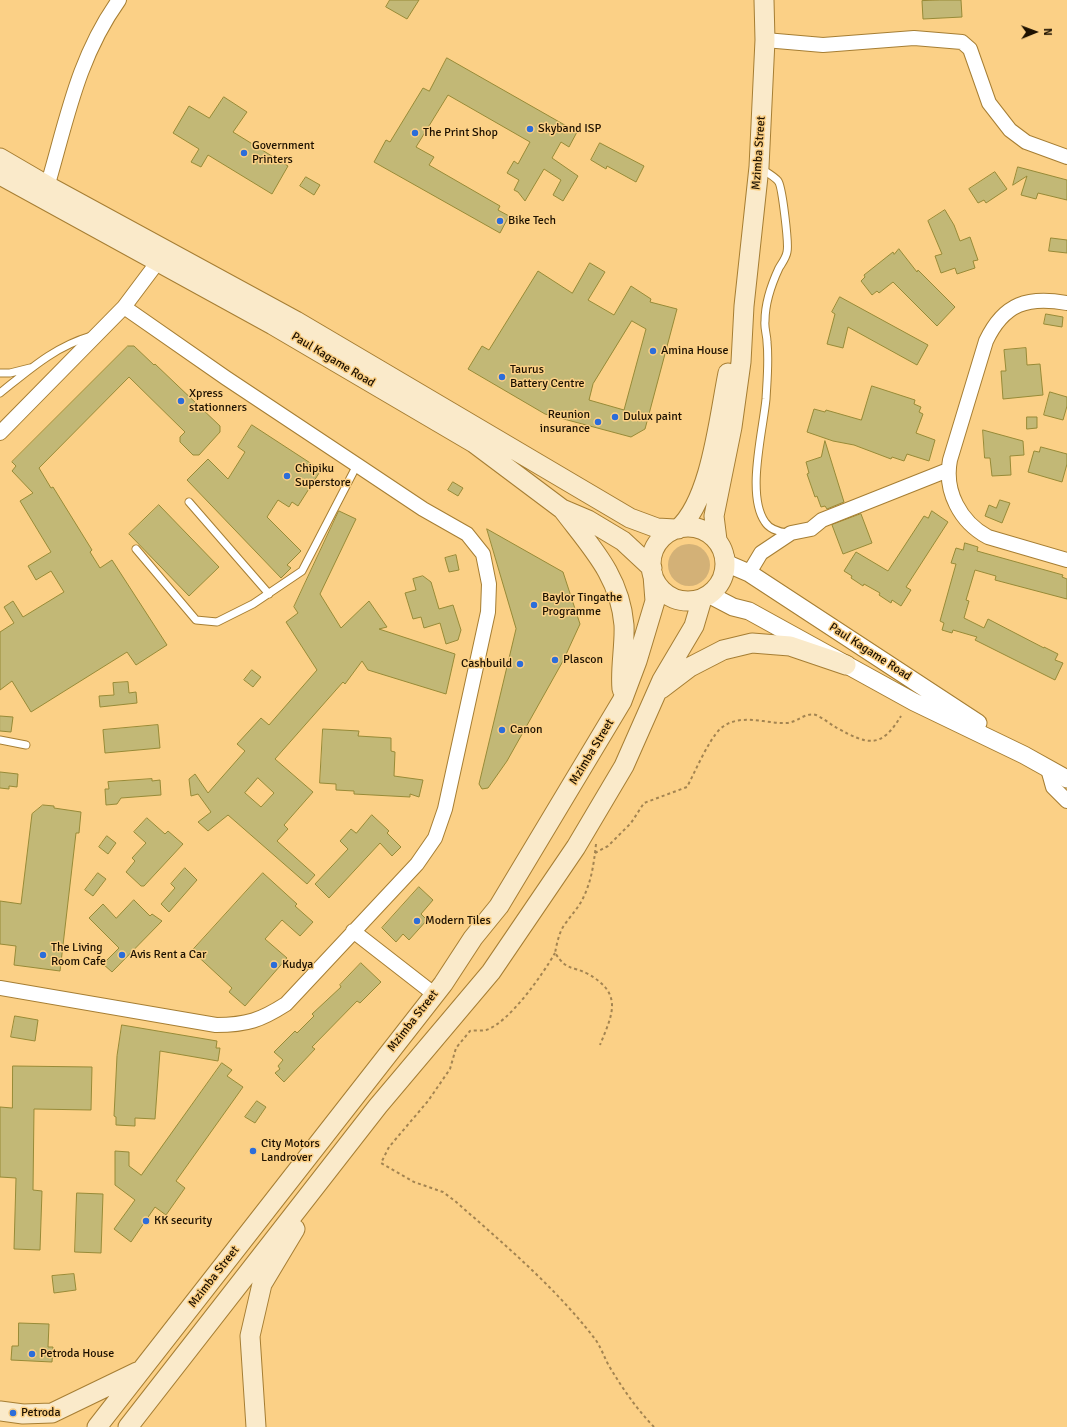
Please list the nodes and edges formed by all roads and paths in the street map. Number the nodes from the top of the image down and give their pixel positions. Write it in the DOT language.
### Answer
graph roads {
  1 [pos="119,0"];
  2 [pos="764,0"];
  3 [pos="766,40"];
  4 [pos="1067,157"];
  5 [pos="0,158"];
  6 [pos="759,167"];
  7 [pos="0,175"];
  8 [pos="45,193"];
  9 [pos="162,255"];
  10 [pos="1067,303"];
  11 [pos="744,306"];
  12 [pos="124,307"];
  13 [pos="97,334"];
  14 [pos="34,366"];
  15 [pos="0,373"];
  16 [pos="0,393"];
  17 [pos="0,433"];
  18 [pos="357,465"];
  19 [pos="948,470"];
  20 [pos="190,502"];
  21 [pos="562,509"];
  22 [pos="676,529"];
  23 [pos="791,533"];
  24 [pos="719,544"];
  25 [pos="136,549"];
  26 [pos="1067,560"];
  27 [pos="652,571"];
  28 [pos="749,573"];
  29 [pos="268,594"];
  30 [pos="706,597"];
  31 [pos="846,665"];
  32 [pos="656,692"];
  33 [pos="622,701"];
  34 [pos="901,716"];
  35 [pos="0,740"];
  36 [pos="26,745"];
  37 [pos="1024,755"];
  38 [pos="1048,769"];
  39 [pos="1067,779"];
  40 [pos="1067,801"];
  41 [pos="596,838"];
  42 [pos="595,853"];
  43 [pos="353,931"];
  44 [pos="555,953"];
  45 [pos="0,988"];
  46 [pos="434,994"];
  47 [pos="600,1045"];
  48 [pos="340,1154"];
  49 [pos="142,1369"];
  50 [pos="0,1411"];
  51 [pos="97,1427"];
  52 [pos="128,1427"];
  53 [pos="256,1427"];
  54 [pos="654,1427"];
  1 -- 8 [label="street"];
  2 -- 3 [label="main road, Mzimba Street"];
  3 -- 4 [label="street"];
  3 -- 6 [label="main road, Mzimba Street"];
  5 -- 8 [label="main road"];
  6 -- 11 [label="main road, Mzimba Street"];
  6 -- 23 [label="lane"];
  7 -- 8 [label="main road, Paul Kagame Road"];
  8 -- 9 [label="main road, Paul Kagame Road"];
  9 -- 12 [label="street"];
  9 -- 21 [label="main road, Paul Kagame Road"];
  9 -- 22 [label="main road"];
  10 -- 19 [label="street"];
  11 -- 22 [label="main road"];
  11 -- 24 [label="main road"];
  12 -- 13 [label="street"];
  12 -- 18 [label="street"];
  13 -- 14 [label="lane"];
  13 -- 17 [label="street"];
  14 -- 15 [label="lane"];
  14 -- 16 [label="lane"];
  18 -- 29 [label="lane"];
  18 -- 43 [label="street"];
  19 -- 23 [label="street"];
  19 -- 26 [label="street"];
  20 -- 29 [label="lane"];
  21 -- 27 [label="main road, Paul Kagame Road"];
  21 -- 33 [label="main road"];
  22 -- 24 [label="main road"];
  22 -- 27 [label="main road"];
  23 -- 28 [label="street"];
  24 -- 28 [label="street, Paul Kagame Road"];
  24 -- 30 [label="main road"];
  25 -- 29 [label="lane"];
  27 -- 30 [label="main road"];
  27 -- 33 [label="main road, Mzimba Street"];
  28 -- 37 [label="street, Paul Kagame Road"];
  30 -- 31 [label="street, Paul Kagame Road"];
  30 -- 32 [label="main road, Mzimba Street"];
  31 -- 32 [label="main road"];
  31 -- 37 [label="street, Paul Kagame Road"];
  32 -- 48 [label="main road, Mzimba Street"];
  33 -- 46 [label="main road, Mzimba Street"];
  34 -- 42 [label="path"];
  35 -- 36 [label="lane"];
  37 -- 38 [label="street, Paul Kagame Road"];
  38 -- 39 [label="street, Paul Kagame Road"];
  38 -- 40 [label="street"];
  41 -- 42 [label="path"];
  42 -- 44 [label="path"];
  43 -- 45 [label="street"];
  43 -- 46 [label="street"];
  44 -- 47 [label="path"];
  44 -- 54 [label="path"];
  46 -- 49 [label="main road, Mzimba Street"];
  48 -- 52 [label="main road, Mzimba Street"];
  48 -- 53 [label="main road"];
  49 -- 50 [label="main road"];
  49 -- 51 [label="main road, Mzimba Street"];
}
